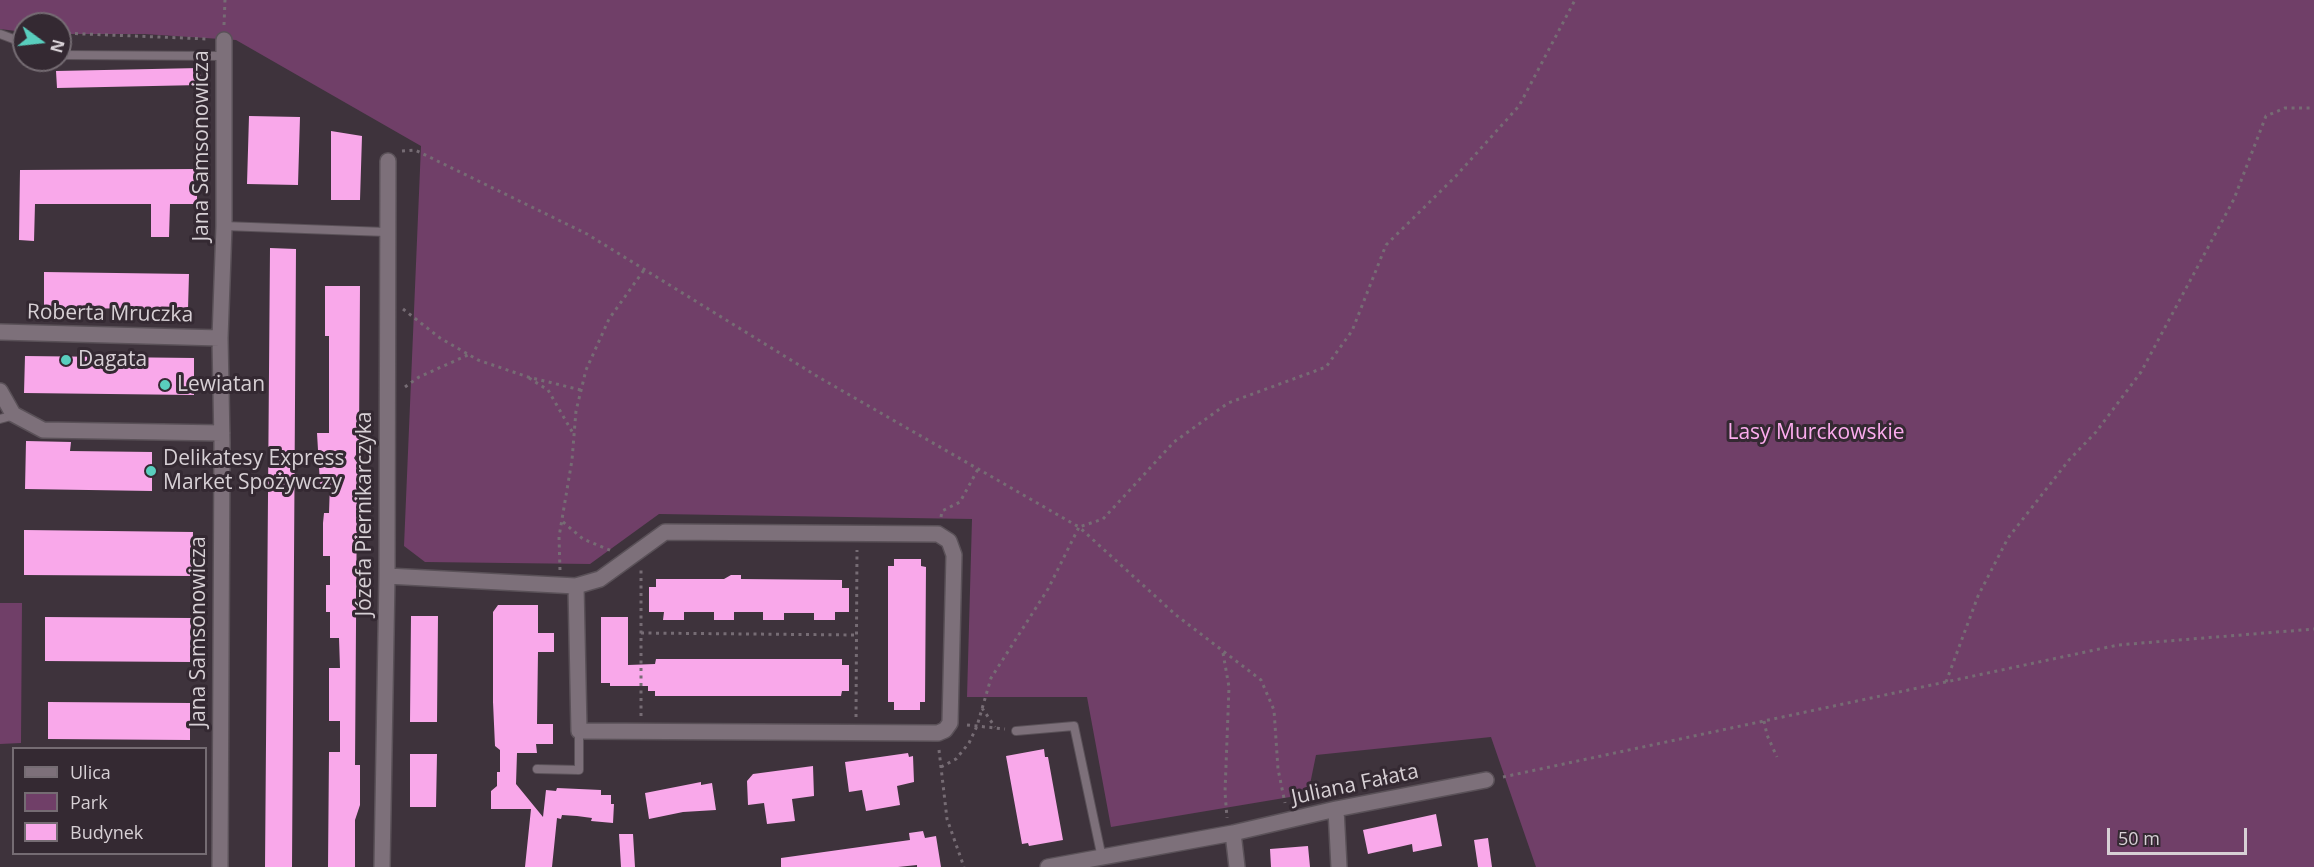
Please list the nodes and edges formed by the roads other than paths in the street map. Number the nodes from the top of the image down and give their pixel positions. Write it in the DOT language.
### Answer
graph roads {
  1 [pos="224,40"];
  2 [pos="72,55"];
  3 [pos="222,56"];
  4 [pos="388,161"];
  5 [pos="224,226"];
  6 [pos="386,232"];
  7 [pos="0,332"];
  8 [pos="219,338"];
  9 [pos="0,391"];
  10 [pos="8,417"];
  11 [pos="222,433"];
  12 [pos="387,576"];
  13 [pos="568,586"];
  14 [pos="1016,730"];
  15 [pos="579,731"];
  16 [pos="537,769"];
  17 [pos="1486,780"];
  18 [pos="1336,809"];
  19 [pos="1231,833"];
  20 [pos="1102,858"];
  21 [pos="220,867"];
  22 [pos="382,867"];
  23 [pos="1048,867"];
  24 [pos="1237,867"];
  25 [pos="1339,867"];
  1 -- 3 [label="street, Jana Samsonowicza"];
  2 -- 3 [label="lane"];
  3 -- 5 [label="street, Jana Samsonowicza"];
  4 -- 6 [label="street, Józefa Piernikarczyka"];
  5 -- 6 [label="lane"];
  5 -- 8 [label="street, Jana Samsonowicza"];
  6 -- 12 [label="street, Józefa Piernikarczyka"];
  7 -- 8 [label="street, Roberta Mruczka"];
  8 -- 11 [label="street, Jana Samsonowicza"];
  9 -- 10 [label="street"];
  10 -- 11 [label="street"];
  11 -- 21 [label="street, Jana Samsonowicza"];
  12 -- 13 [label="street"];
  12 -- 22 [label="street, Józefa Piernikarczyka"];
  13 -- 15 [label="street"];
  13 -- 15 [label="street"];
  14 -- 20 [label="lane"];
  15 -- 16 [label="lane"];
  17 -- 18 [label="street, Juliana Fałata"];
  18 -- 19 [label="street, Juliana Fałata"];
  18 -- 25 [label="street"];
  19 -- 20 [label="street, Juliana Fałata"];
  19 -- 24 [label="street"];
  20 -- 23 [label="street, Juliana Fałata"];
}
